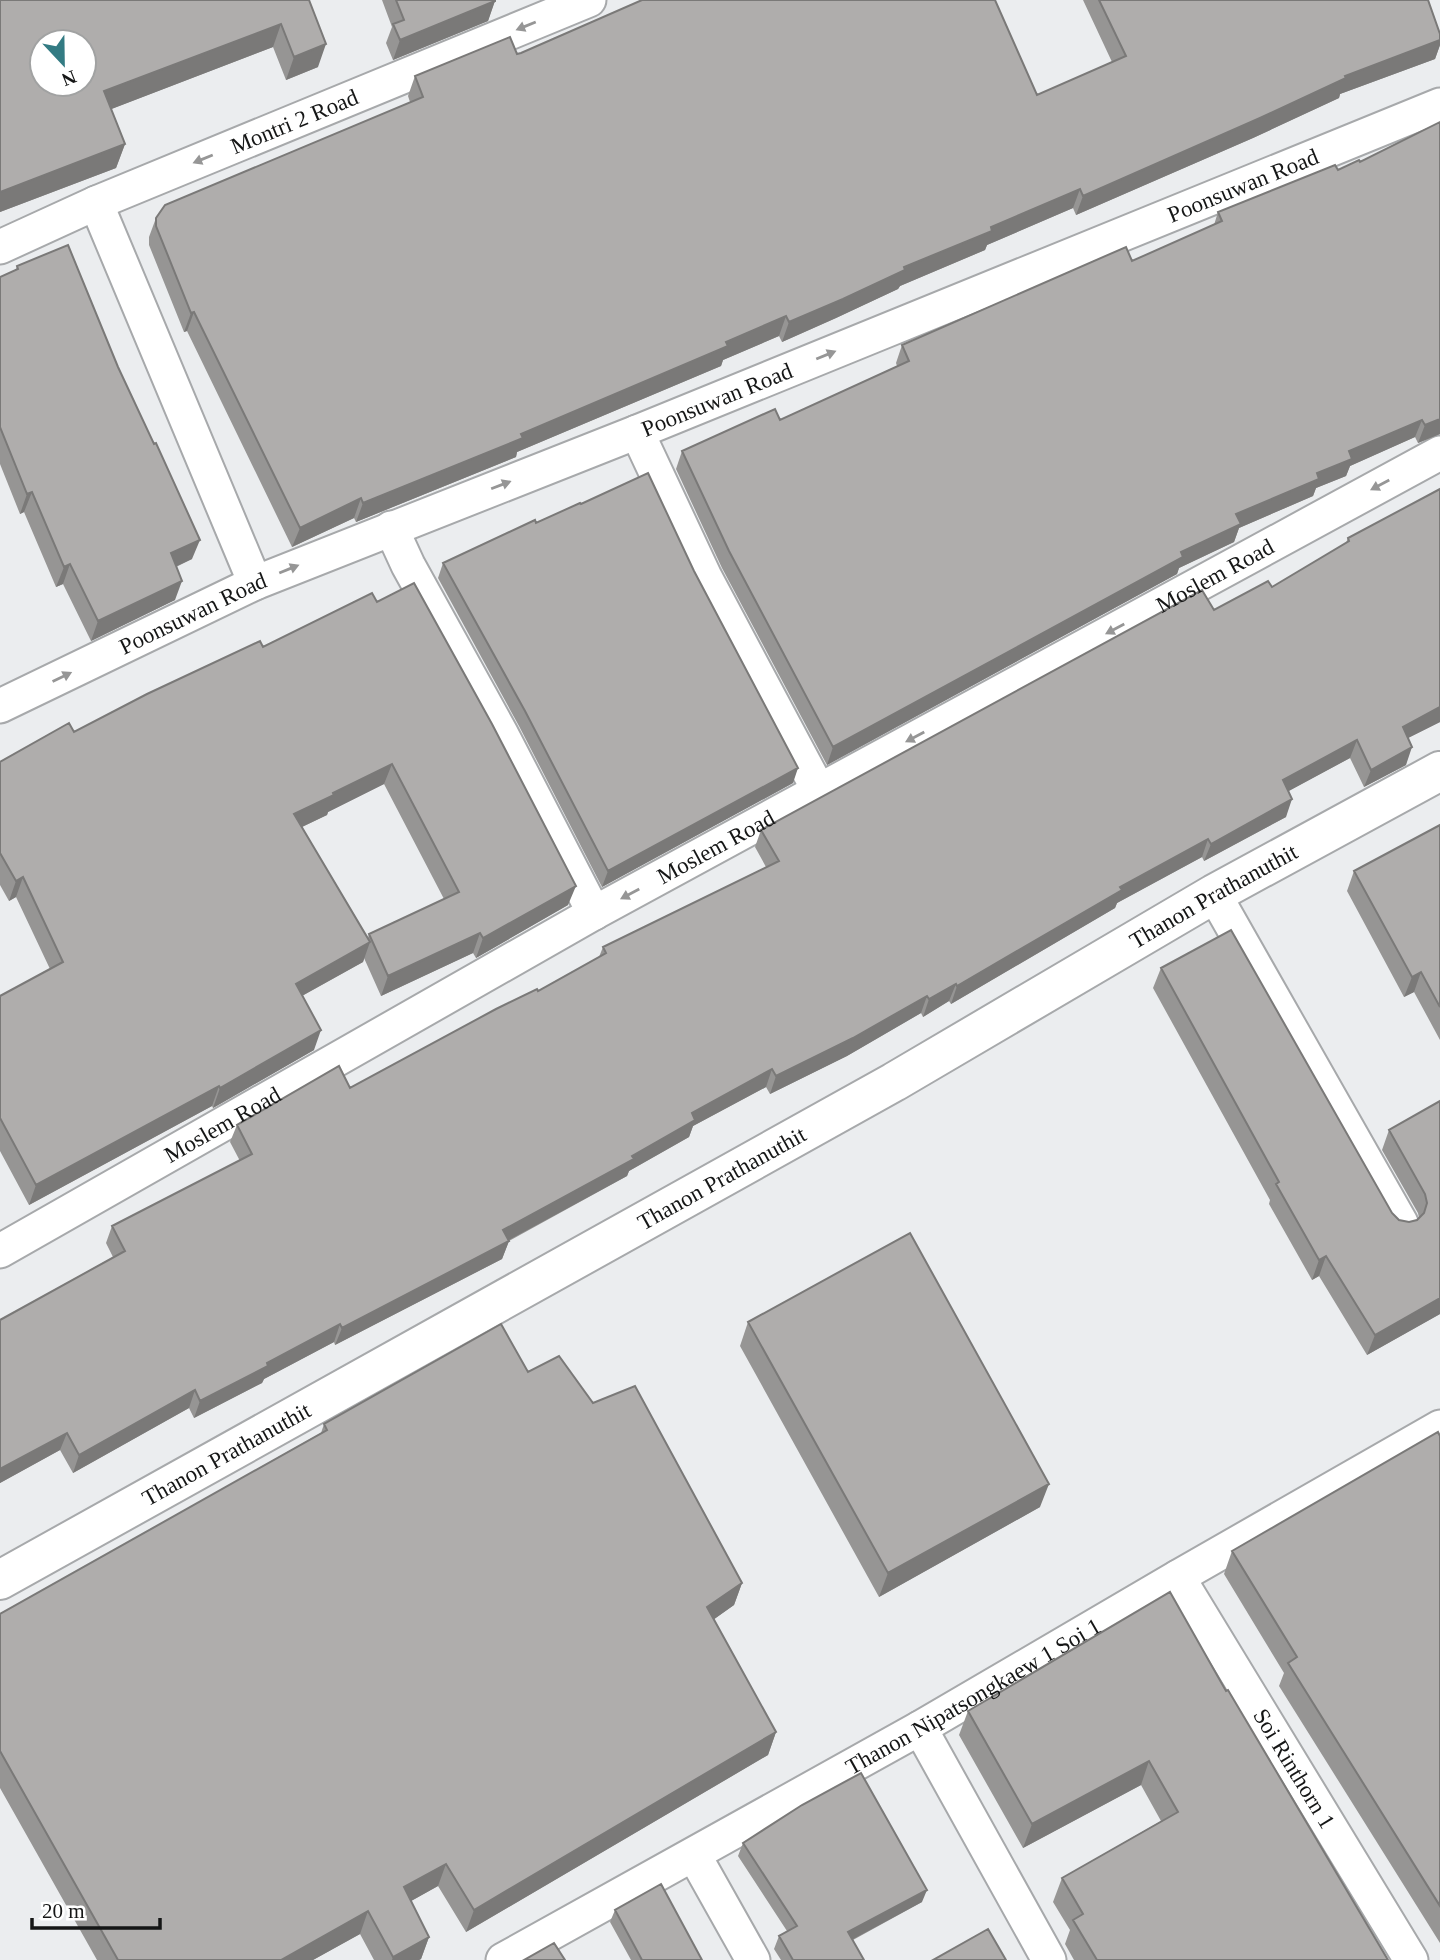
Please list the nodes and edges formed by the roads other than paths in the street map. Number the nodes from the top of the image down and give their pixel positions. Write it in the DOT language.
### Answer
graph roads {
  1 [pos="589,0"];
  2 [pos="1440,105"];
  3 [pos="96,203"];
  4 [pos="0,247"];
  5 [pos="637,432"];
  6 [pos="1440,453"];
  7 [pos="391,528"];
  8 [pos="255,583"];
  9 [pos="0,706"];
  10 [pos="1440,771"];
  11 [pos="819,791"];
  12 [pos="1214,894"];
  13 [pos="594,913"];
  14 [pos="1401,1223"];
  15 [pos="0,1251"];
  16 [pos="1440,1427"];
  17 [pos="1178,1577"];
  18 [pos="0,1580"];
  19 [pos="920,1728"];
  20 [pos="694,1855"];
  21 [pos="503,1960"];
  22 [pos="753,1960"];
  23 [pos="1049,1960"];
  24 [pos="1411,1960"];
  1 -- 3 [label="street, Montri 2 Road, one-way"];
  5 -- 2 [label="street, Poonsuwan Road, one-way"];
  3 -- 4 [label="street, Montri 2 Road"];
  3 -- 8 [label="street"];
  7 -- 5 [label="street, Poonsuwan Road, one-way"];
  5 -- 11 [label="street"];
  6 -- 11 [label="street, Moslem Road, one-way"];
  8 -- 7 [label="street, Poonsuwan Road, one-way"];
  7 -- 13 [label="street"];
  9 -- 8 [label="street, Poonsuwan Road, one-way"];
  10 -- 12 [label="street, Thanon Prathanuthit"];
  11 -- 13 [label="street, Moslem Road, one-way"];
  12 -- 14 [label="street"];
  12 -- 18 [label="street, Thanon Prathanuthit"];
  13 -- 15 [label="street, Moslem Road"];
  16 -- 17 [label="street, Thanon Nipatsongkaew 1 Soi 1"];
  17 -- 19 [label="street, Thanon Nipatsongkaew 1 Soi 1"];
  17 -- 24 [label="street, Soi Rinthorn 1"];
  19 -- 20 [label="street, Thanon Nipatsongkaew 1 Soi 1"];
  19 -- 23 [label="street"];
  20 -- 21 [label="street, Thanon Nipatsongkaew 1 Soi 1"];
  20 -- 22 [label="street"];
}
